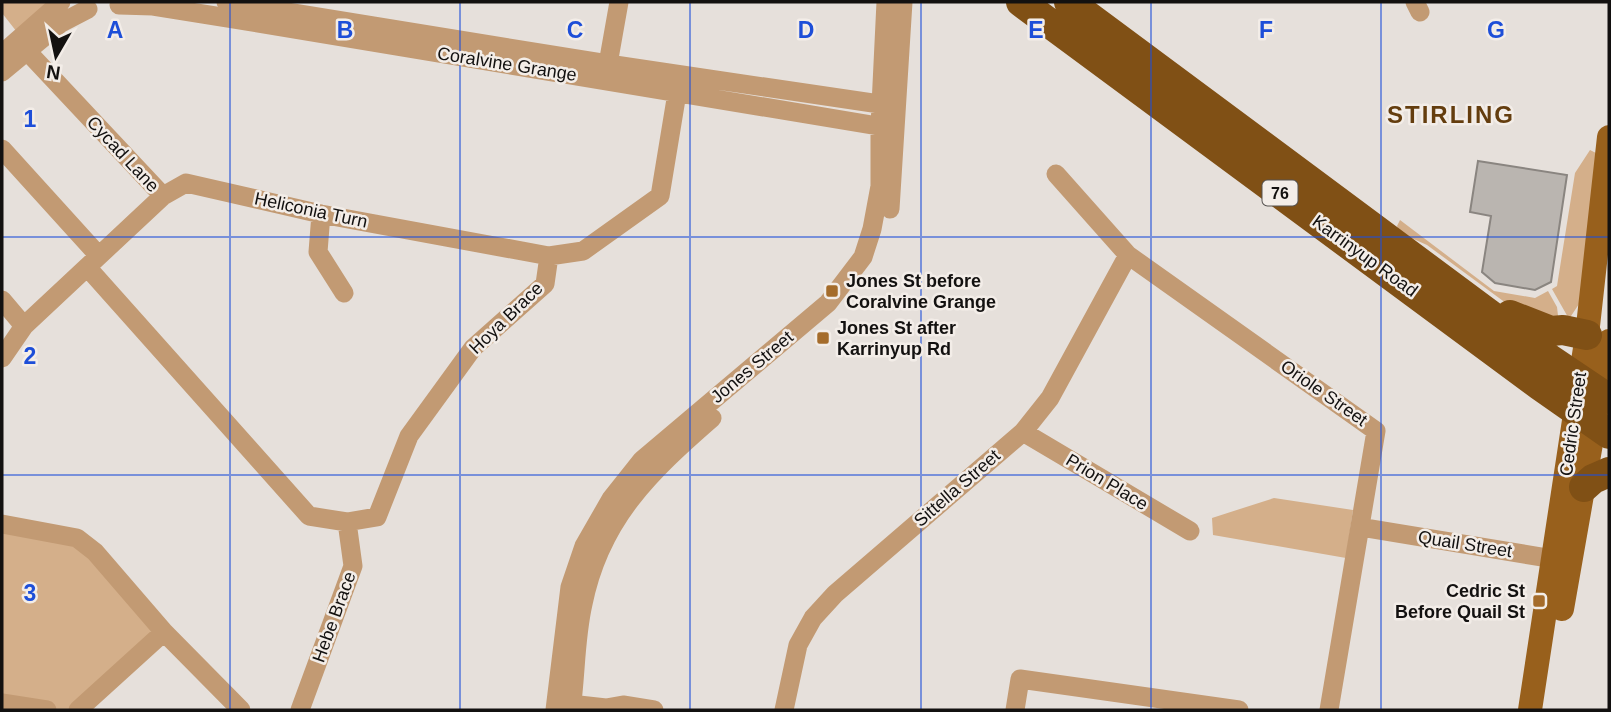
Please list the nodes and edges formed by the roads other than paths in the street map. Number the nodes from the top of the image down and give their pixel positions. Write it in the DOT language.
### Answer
graph roads {
  1 [pos="61,2"];
  2 [pos="226,2"];
  3 [pos="619,2"];
  4 [pos="886,2"];
  5 [pos="903,2"];
  6 [pos="1021,2"];
  7 [pos="1069,2"];
  8 [pos="121,3"];
  9 [pos="84,5"];
  10 [pos="26,50"];
  11 [pos="2,54"];
  12 [pos="608,64"];
  13 [pos="2,72"];
  14 [pos="677,93"];
  15 [pos="889,105"];
  16 [pos="888,127"];
  17 [pos="1609,142"];
  18 [pos="2,149"];
  19 [pos="1056,174"];
  20 [pos="163,196"];
  21 [pos="321,214"];
  22 [pos="1128,255"];
  23 [pos="549,256"];
  24 [pos="93,261"];
  25 [pos="1459,291"];
  26 [pos="344,293"];
  27 [pos="2,300"];
  28 [pos="24,326"];
  29 [pos="1598,338"];
  30 [pos="2,358"];
  31 [pos="1595,406"];
  32 [pos="1023,432"];
  33 [pos="1597,479"];
  34 [pos="347,522"];
  35 [pos="2,524"];
  36 [pos="1360,527"];
  37 [pos="1190,531"];
  38 [pos="1562,561"];
  39 [pos="164,632"];
  40 [pos="564,701"];
  41 [pos="2,703"];
  42 [pos="47,710"];
  43 [pos="78,710"];
  44 [pos="241,710"];
  45 [pos="300,710"];
  46 [pos="654,710"];
  47 [pos="784,710"];
  48 [pos="1015,710"];
  49 [pos="1239,710"];
  50 [pos="1329,710"];
  51 [pos="1530,710"];
  52 [pos="1545,710"];
  1 -- 11 [label="street"];
  2 -- 12 [label="street, Coralvine Grange"];
  3 -- 12 [label="street"];
  4 -- 15 [label="street, Jones Street"];
  5 -- 15 [label="street, Jones Street"];
  6 -- 31 [label="highway, Karrinyup Road / 76"];
  7 -- 25 [label="highway, Karrinyup Road / 76"];
  8 -- 9 [label="street, Coralvine Grange"];
  8 -- 14 [label="street, Coralvine Grange"];
  9 -- 10 [label="street, Coralvine Grange"];
  10 -- 13 [label="street, Coralvine Grange"];
  10 -- 20 [label="street, Cycad Lane"];
  12 -- 15 [label="street, Coralvine Grange"];
  14 -- 16 [label="street, Coralvine Grange"];
  14 -- 23 [label="street"];
  15 -- 16 [label="street, Jones Street"];
  16 -- 40 [label="street, Jones Street"];
  17 -- 29 [label="main road, Cedric Street"];
  18 -- 24 [label="street"];
  19 -- 22 [label="street, Oriole Street"];
  20 -- 21 [label="street, Heliconia Turn"];
  20 -- 24 [label="street, Heliconia Turn"];
  21 -- 23 [label="street, Heliconia Turn"];
  21 -- 26 [label="street"];
  22 -- 32 [label="street, Sittella Street"];
  22 -- 36 [label="street, Oriole Street"];
  23 -- 34 [label="street, Hoya Brace"];
  24 -- 28 [label="street, Heliconia Turn"];
  24 -- 34 [label="street"];
  25 -- 29 [label="highway"];
  25 -- 31 [label="highway, Karrinyup Road / 76"];
  27 -- 28 [label="street"];
  28 -- 30 [label="street, Heliconia Turn"];
  29 -- 31 [label="main road, Cedric Street"];
  31 -- 33 [label="main road, Cedric Street"];
  31 -- 38 [label="main road, Cedric Street"];
  32 -- 37 [label="street, Prion Place"];
  32 -- 47 [label="street, Sittella Street"];
  33 -- 38 [label="main road, Cedric Street"];
  34 -- 45 [label="street, Hebe Brace"];
  35 -- 39 [label="street"];
  36 -- 38 [label="street, Quail Street"];
  36 -- 50 [label="street, Oriole Street"];
  38 -- 51 [label="main road, Cedric Street"];
  38 -- 52 [label="main road, Cedric Street"];
  39 -- 43 [label="street"];
  39 -- 44 [label="street"];
  40 -- 46 [label="street"];
  41 -- 42 [label="street"];
  48 -- 49 [label="street"];
}
